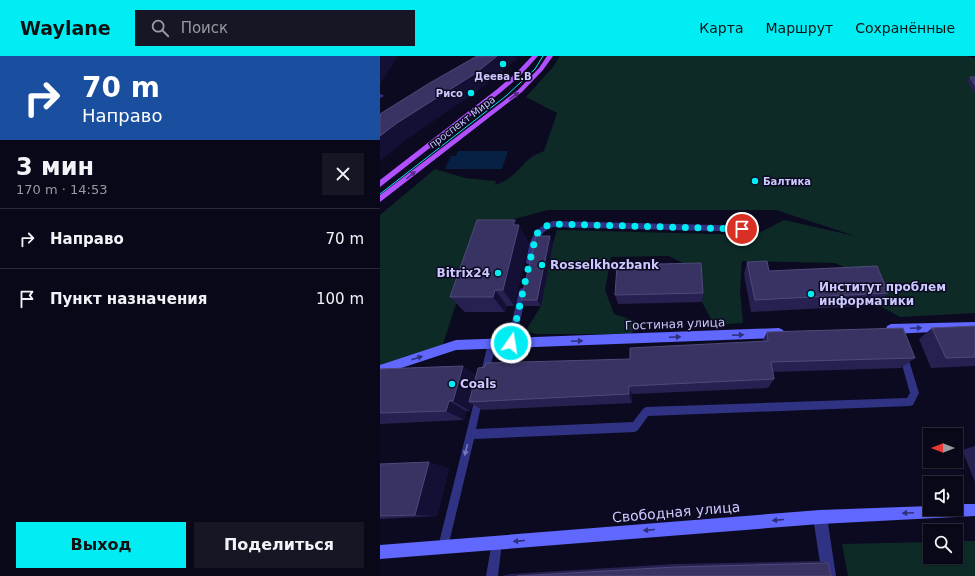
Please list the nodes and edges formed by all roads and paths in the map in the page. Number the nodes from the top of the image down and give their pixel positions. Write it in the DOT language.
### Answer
graph roads {
  1 [pos="535,56"];
  2 [pos="550,56"];
  3 [pos="380,184"];
  4 [pos="380,199"];
  5 [pos="755,229"];
  6 [pos="527,274"];
  7 [pos="525,281"];
  8 [pos="975,326"];
  9 [pos="879,330"];
  10 [pos="792,333"];
  11 [pos="897,336"];
  12 [pos="511,343"];
  13 [pos="492,344"];
  14 [pos="380,370"];
  15 [pos="470,434"];
  16 [pos="975,510"];
  17 [pos="820,517"];
  18 [pos="497,542"];
  19 [pos="443,547"];
  20 [pos="380,552"];
  21 [pos="492,576"];
  22 [pos="829,576"];
  1 -- 3 [label="main road, проспект Мира"];
  4 -- 2 [label="main road, проспект Мира, one-way"];
  5 -- 6 [label="lane"];
  7 -- 12 [label="lane"];
  11 -- 8 [label="street, one-way"];
  9 -- 11 [label="street"];
  12 -- 10 [label="street, Гостиная улица, one-way"];
  11 -- 15 [label="lane"];
  12 -- 13 [label="street, Гостиная улица"];
  14 -- 13 [label="street, Гостиная улица, one-way"];
  13 -- 15 [label="lane"];
  15 -- 19 [label="lane, one-way"];
  16 -- 17 [label="street, Свободная улица, one-way"];
  17 -- 18 [label="street, Свободная улица, one-way"];
  17 -- 22 [label="street"];
  18 -- 19 [label="street, Свободная улица"];
  18 -- 21 [label="lane"];
  19 -- 20 [label="street, Свободная улица"];
}
